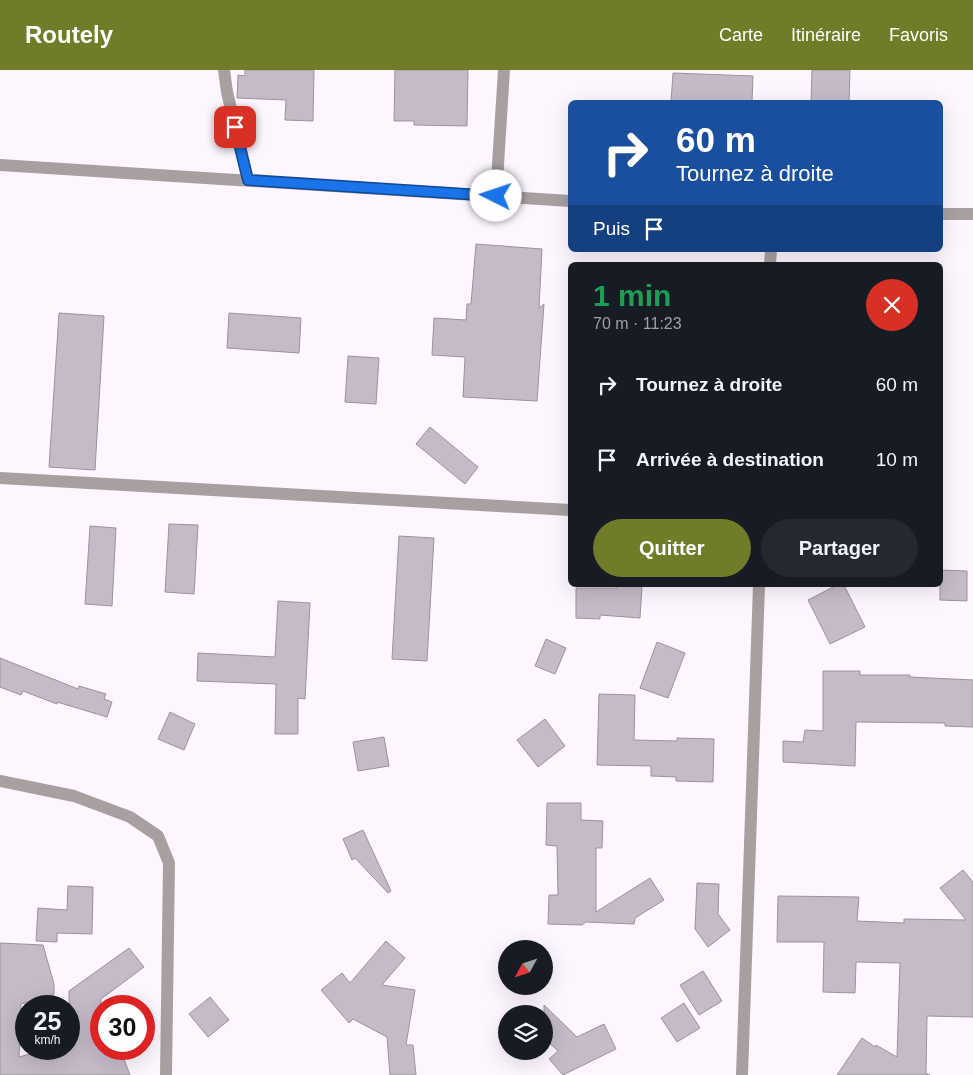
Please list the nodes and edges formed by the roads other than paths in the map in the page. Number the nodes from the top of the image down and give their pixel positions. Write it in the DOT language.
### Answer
graph roads {
  1 [pos="224,70"];
  2 [pos="504,70"];
  3 [pos="0,166"];
  4 [pos="248,180"];
  5 [pos="496,196"];
  6 [pos="568,201"];
  7 [pos="943,214"];
  8 [pos="973,214"];
  9 [pos="0,478"];
  10 [pos="568,510"];
  11 [pos="759,587"];
  12 [pos="0,781"];
  13 [pos="166,1075"];
  14 [pos="742,1075"];
  1 -- 4 [label="street"];
  2 -- 5 [label="street"];
  3 -- 4 [label="street"];
  4 -- 5 [label="street"];
  5 -- 6 [label="street"];
  7 -- 8 [label="street"];
  9 -- 10 [label="street"];
  11 -- 14 [label="street"];
  12 -- 13 [label="street"];
}
